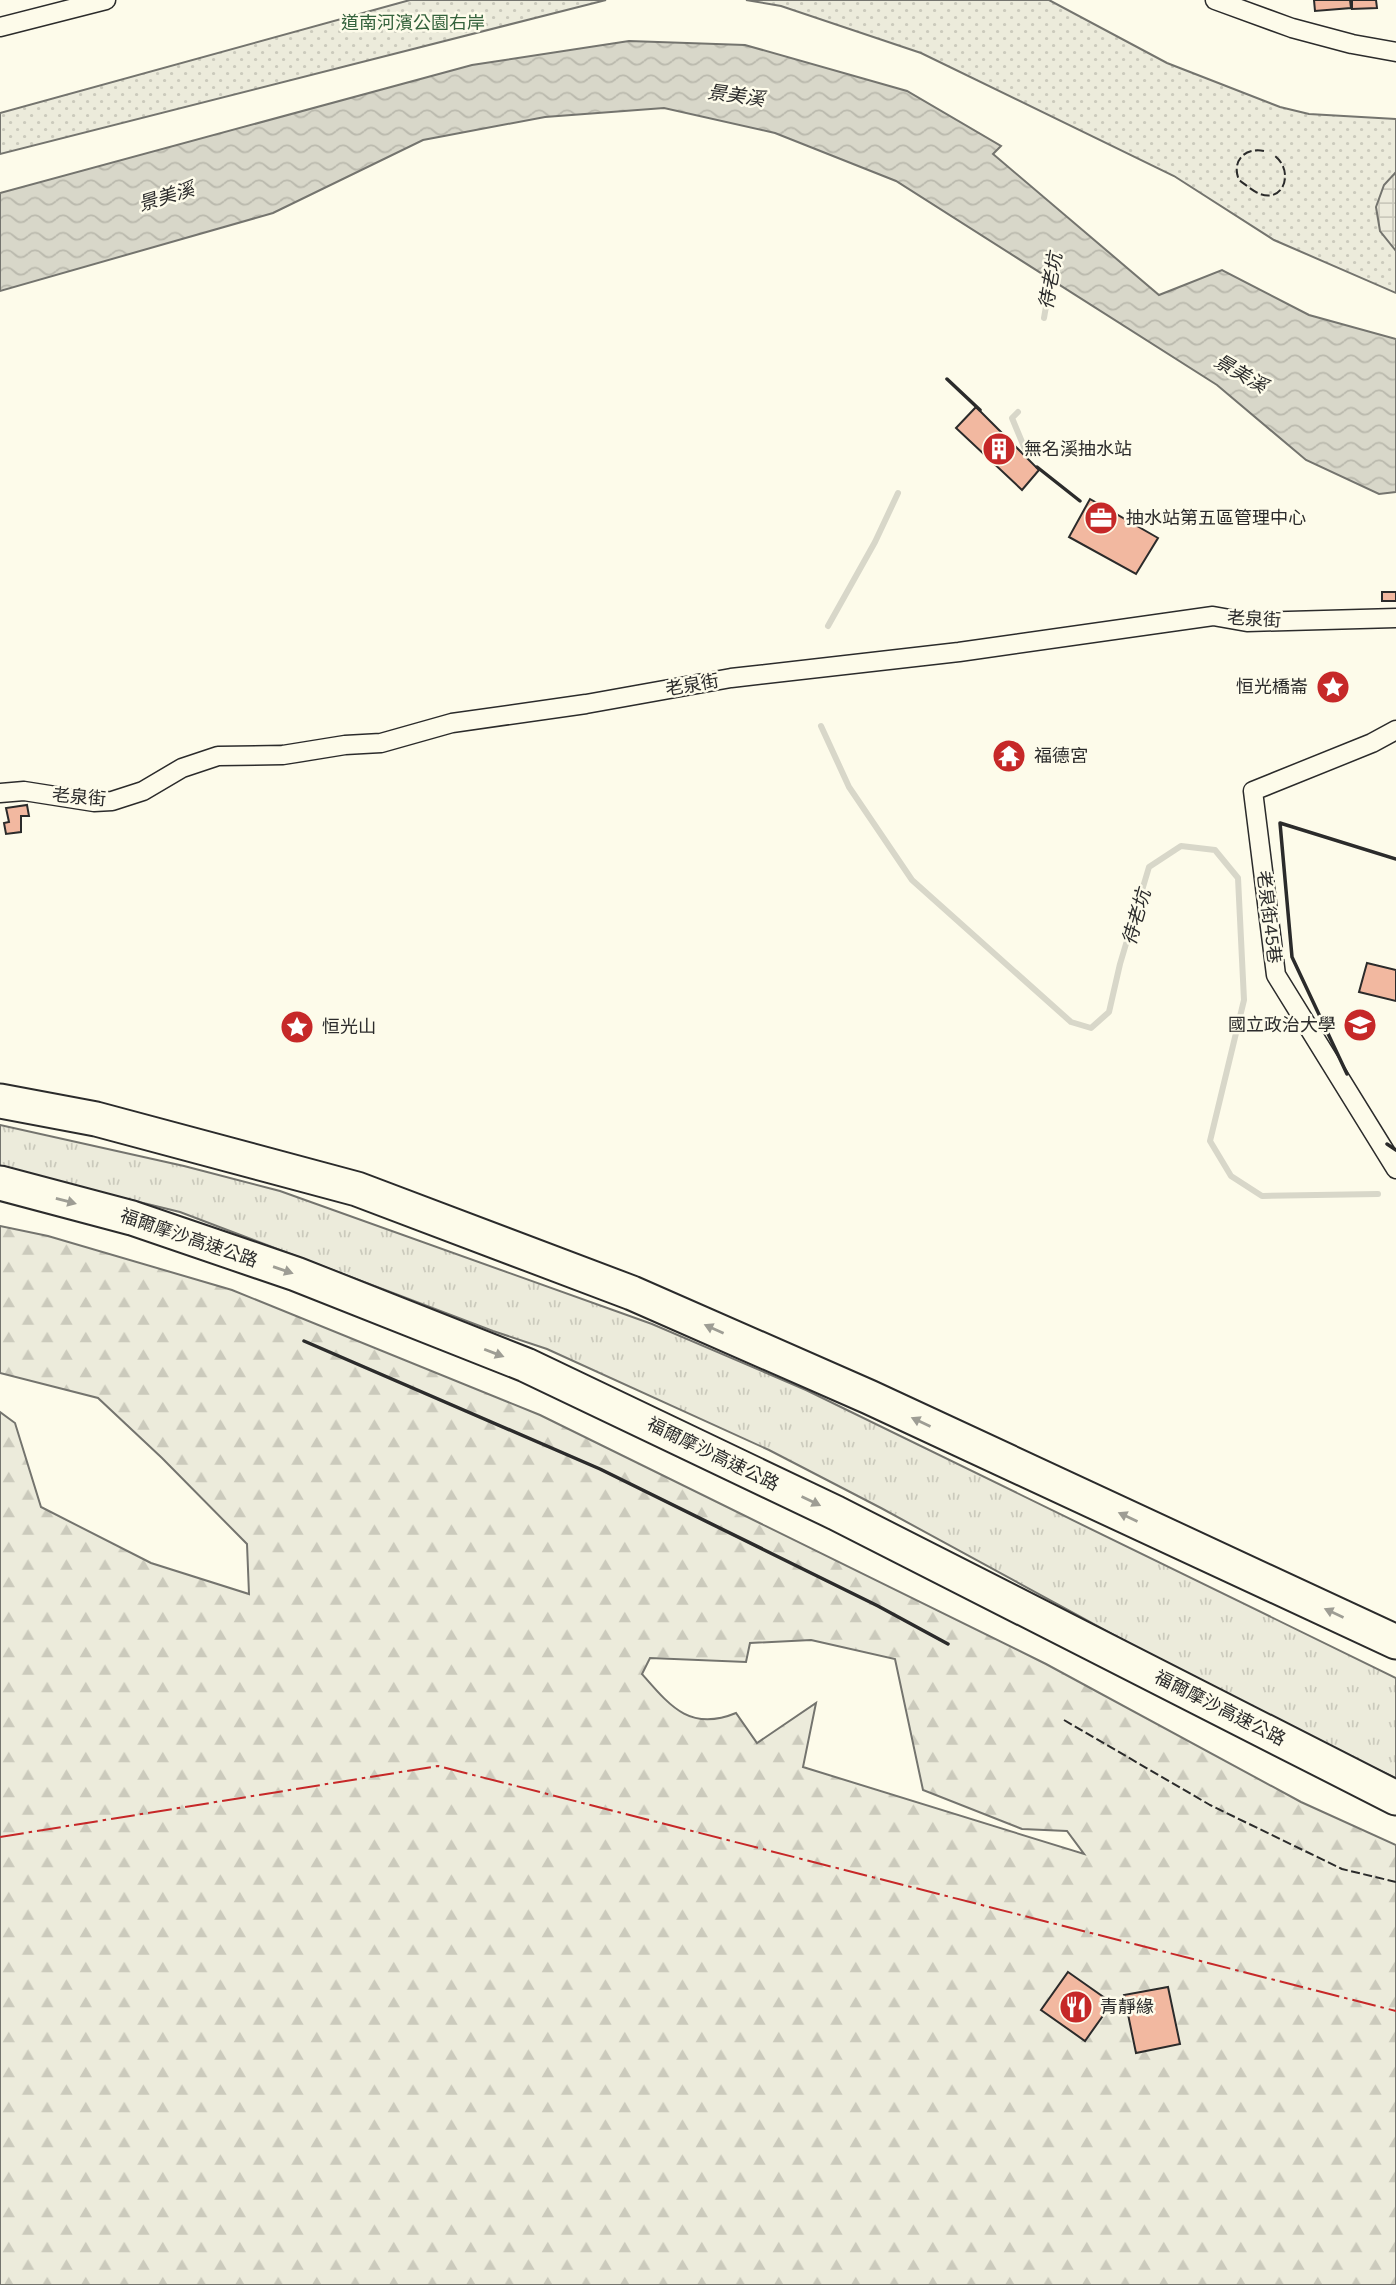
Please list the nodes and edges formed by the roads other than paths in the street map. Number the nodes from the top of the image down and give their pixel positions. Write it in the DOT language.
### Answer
graph roads {
  1 [pos="106,0"];
  2 [pos="1215,0"];
  3 [pos="0,27"];
  4 [pos="1396,52"];
  5 [pos="1396,618"];
  6 [pos="1396,730"];
  7 [pos="0,793"];
  8 [pos="0,1101"];
  9 [pos="1394,1168"];
  10 [pos="0,1183"];
  11 [pos="1396,1642"];
  12 [pos="1396,1798"];
  1 -- 3 [label="street"];
  2 -- 4 [label="street"];
  5 -- 7 [label="street, 老泉街"];
  6 -- 9 [label="street, 老泉街45巷"];
  11 -- 8 [label="highway, one-way"];
  10 -- 12 [label="highway, 福爾摩沙高速公路, one-way"];
}
